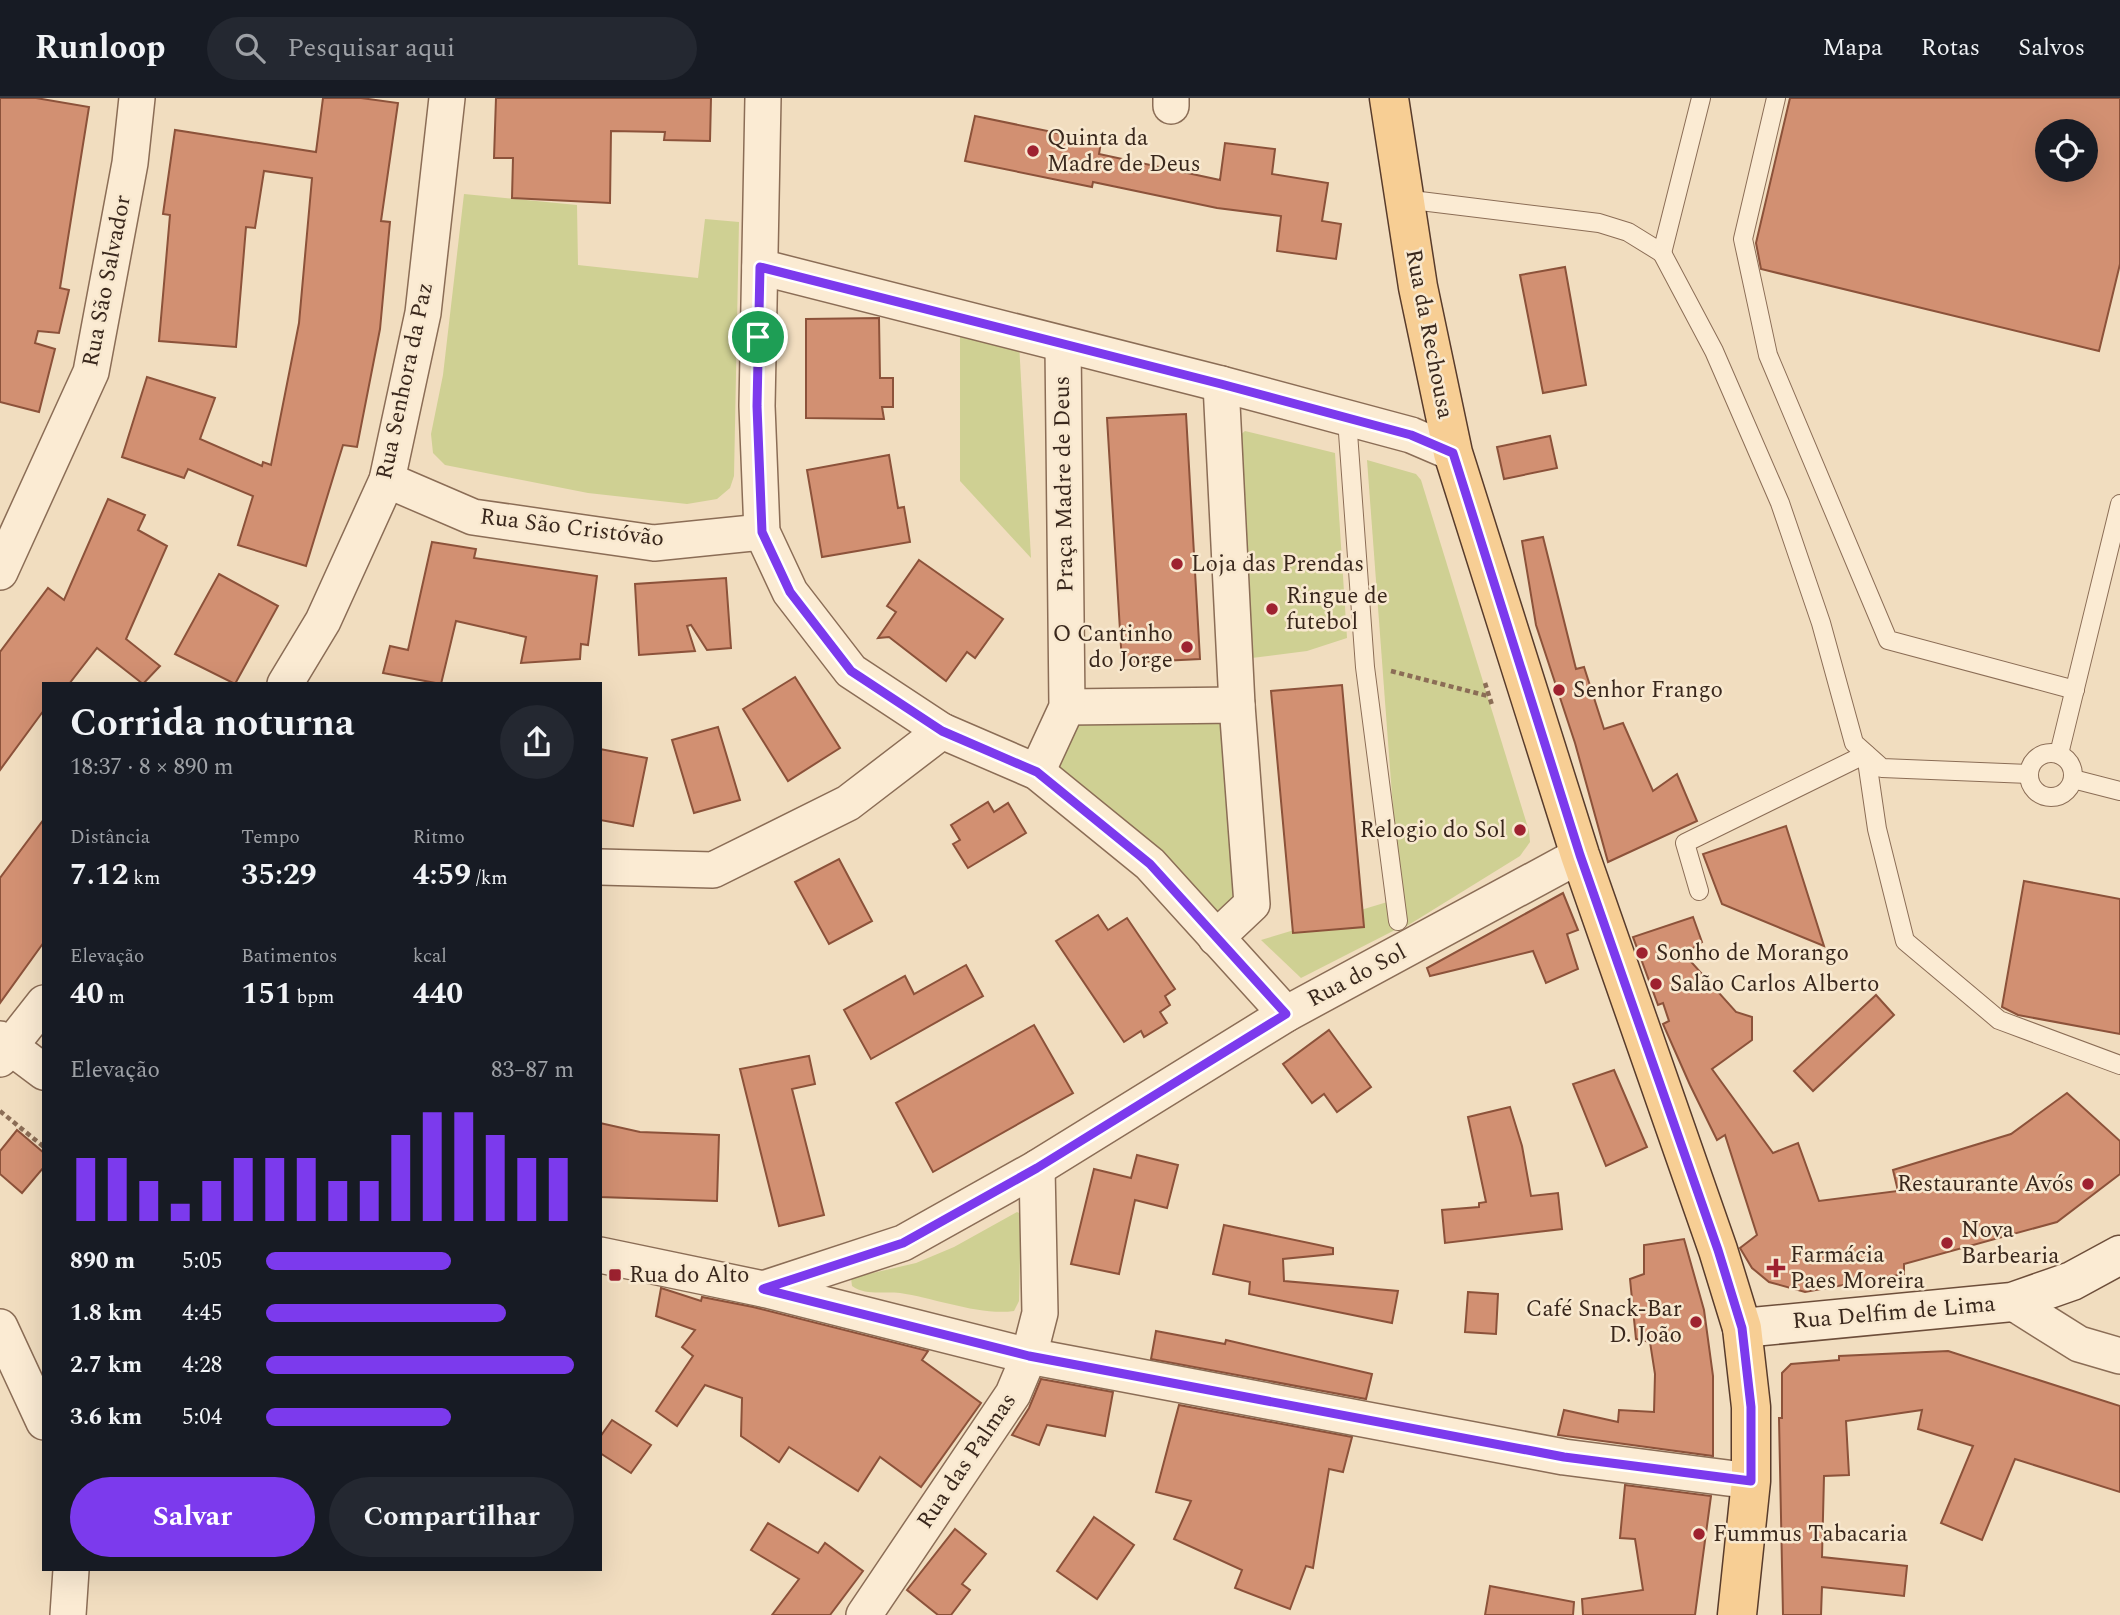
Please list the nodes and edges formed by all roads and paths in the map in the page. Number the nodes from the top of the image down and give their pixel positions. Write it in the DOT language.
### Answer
graph roads {
  1 [pos="138,98"];
  2 [pos="447,98"];
  3 [pos="763,98"];
  4 [pos="1389,98"];
  5 [pos="1701,98"];
  6 [pos="1776,98"];
  7 [pos="1404,199"];
  8 [pos="1662,253"];
  9 [pos="760,267"];
  10 [pos="1063,345"];
  11 [pos="1221,384"];
  12 [pos="1347,419"];
  13 [pos="1453,453"];
  14 [pos="387,480"];
  15 [pos="2120,504"];
  16 [pos="762,532"];
  17 [pos="0,572"];
  18 [pos="1365,667"];
  19 [pos="286,682"];
  20 [pos="2074,690"];
  21 [pos="1489,696"];
  22 [pos="1237,705"];
  23 [pos="1067,707"];
  24 [pos="942,731"];
  25 [pos="1866,754"];
  26 [pos="2059,754"];
  27 [pos="1037,772"];
  28 [pos="2029,774"];
  29 [pos="2073,779"];
  30 [pos="2120,791"];
  31 [pos="1580,855"];
  32 [pos="602,867"];
  33 [pos="1699,891"];
  34 [pos="1398,921"];
  35 [pos="1216,938"];
  36 [pos="42,1005"];
  37 [pos="1286,1014"];
  38 [pos="3,1048"];
  39 [pos="2120,1065"];
  40 [pos="42,1071"];
  41 [pos="0,1111"];
  42 [pos="42,1145"];
  43 [pos="1037,1168"];
  44 [pos="602,1255"];
  45 [pos="2120,1255"];
  46 [pos="763,1289"];
  47 [pos="2012,1302"];
  48 [pos="0,1327"];
  49 [pos="1742,1328"];
  50 [pos="1029,1356"];
  51 [pos="2120,1356"];
  52 [pos="0,1385"];
  53 [pos="41,1417"];
  54 [pos="1751,1481"];
  55 [pos="71,1571"];
  56 [pos="68,1615"];
  57 [pos="864,1615"];
  58 [pos="1737,1615"];
  1 -- 17 [label="street, Rua São Salvador"];
  2 -- 14 [label="street, Rua Senhora da Paz"];
  3 -- 9 [label="street"];
  4 -- 7 [label="main road, Rua da Rechousa"];
  5 -- 8 [label="lane"];
  6 -- 20 [label="lane"];
  7 -- 8 [label="lane"];
  7 -- 13 [label="main road, Rua da Rechousa"];
  8 -- 25 [label="lane"];
  9 -- 10 [label="street, Praça Madre de Deus"];
  9 -- 16 [label="street"];
  10 -- 11 [label="street, Praça Madre de Deus"];
  10 -- 23 [label="street, Praça Madre de Deus"];
  11 -- 12 [label="street, Praça Madre de Deus"];
  11 -- 22 [label="street"];
  12 -- 13 [label="street, Praça Madre de Deus"];
  12 -- 18 [label="lane"];
  13 -- 31 [label="main road, Rua da Rechousa"];
  14 -- 16 [label="street, Rua São Cristóvão"];
  14 -- 19 [label="street, Rua Senhora da Paz"];
  15 -- 20 [label="lane"];
  16 -- 24 [label="street"];
  18 -- 21 [label="path"];
  18 -- 34 [label="lane"];
  20 -- 26 [label="lane"];
  22 -- 23 [label="street"];
  22 -- 35 [label="street"];
  23 -- 27 [label="street, Praça Madre de Deus"];
  24 -- 27 [label="street"];
  24 -- 32 [label="street"];
  25 -- 28 [label="lane"];
  25 -- 33 [label="lane"];
  25 -- 39 [label="lane"];
  26 -- 28 [label="lane"];
  26 -- 29 [label="lane"];
  27 -- 35 [label="street"];
  28 -- 29 [label="lane"];
  29 -- 30 [label="lane"];
  31 -- 37 [label="street, Rua do Sol"];
  31 -- 49 [label="main road, Rua da Rechousa"];
  35 -- 37 [label="street"];
  36 -- 38 [label="street"];
  37 -- 43 [label="street, Rua do Sol"];
  38 -- 40 [label="street"];
  41 -- 42 [label="path"];
  43 -- 46 [label="street, Rua do Sol"];
  43 -- 50 [label="street, Rua das Palmas"];
  44 -- 46 [label="street"];
  45 -- 47 [label="main road, Rua Delfim de Lima"];
  46 -- 50 [label="street"];
  47 -- 49 [label="main road, Rua Delfim de Lima"];
  47 -- 51 [label="street"];
  48 -- 53 [label="street"];
  49 -- 54 [label="main road, Rua da Rechousa"];
  50 -- 54 [label="street"];
  50 -- 57 [label="street, Rua das Palmas"];
  52 -- 53 [label="street"];
  54 -- 58 [label="main road, Rua da Rechousa"];
  55 -- 56 [label="street"];
}
